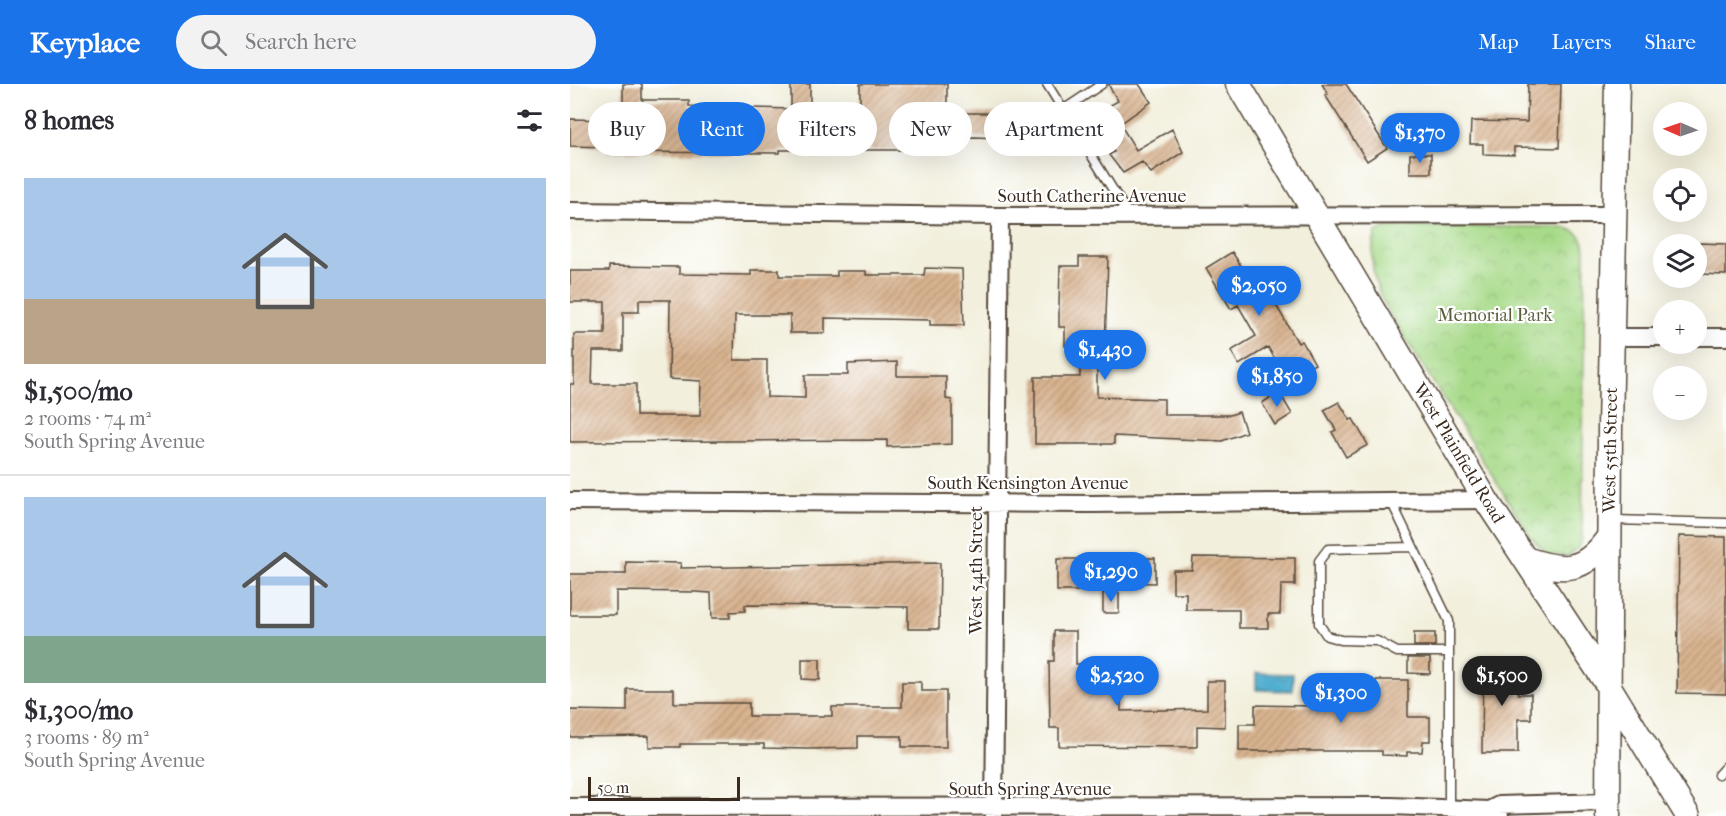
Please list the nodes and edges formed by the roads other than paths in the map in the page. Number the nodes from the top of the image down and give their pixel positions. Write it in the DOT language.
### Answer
graph roads {
  1 [pos="1047,84"];
  2 [pos="1102,84"];
  3 [pos="1238,84"];
  4 [pos="1617,84"];
  5 [pos="1058,102"];
  6 [pos="1075,102"];
  7 [pos="1092,156"];
  8 [pos="570,211"];
  9 [pos="1128,214"];
  10 [pos="1614,215"];
  11 [pos="1000,216"];
  12 [pos="1319,217"];
  13 [pos="1612,337"];
  14 [pos="1653,337"];
  15 [pos="1707,337"];
  16 [pos="1726,337"];
  17 [pos="1486,500"];
  18 [pos="570,501"];
  19 [pos="1391,501"];
  20 [pos="996,503"];
  21 [pos="1726,523"];
  22 [pos="1609,529"];
  23 [pos="1413,547"];
  24 [pos="1525,560"];
  25 [pos="1449,652"];
  26 [pos="1608,685"];
  27 [pos="1726,766"];
  28 [pos="1718,775"];
  29 [pos="1449,806"];
  30 [pos="570,807"];
  31 [pos="1608,809"];
  32 [pos="1409,811"];
  33 [pos="994,812"];
  34 [pos="1494,813"];
  35 [pos="1688,816"];
  1 -- 5 [label="lane"];
  2 -- 6 [label="lane"];
  3 -- 12 [label="main road, West Plainfield Road"];
  4 -- 10 [label="main road, West 55th Street"];
  7 -- 9 [label="lane"];
  8 -- 11 [label="street, South Catherine Avenue"];
  9 -- 11 [label="street, South Catherine Avenue"];
  9 -- 12 [label="street, South Catherine Avenue"];
  10 -- 12 [label="street, South Catherine Avenue"];
  10 -- 13 [label="main road, West 55th Street"];
  11 -- 20 [label="street, West 54th Street"];
  12 -- 17 [label="main road, West Plainfield Road"];
  13 -- 14 [label="street"];
  13 -- 22 [label="main road, West 55th Street"];
  15 -- 16 [label="street"];
  17 -- 19 [label="street, South Kensington Avenue"];
  17 -- 24 [label="main road, West Plainfield Road"];
  18 -- 20 [label="street, South Kensington Avenue"];
  19 -- 20 [label="street, South Kensington Avenue"];
  19 -- 23 [label="lane"];
  20 -- 33 [label="street, West 54th Street"];
  21 -- 22 [label="lane"];
  22 -- 24 [label="main road"];
  22 -- 26 [label="main road, West 55th Street"];
  23 -- 25 [label="lane"];
  23 -- 25 [label="lane"];
  24 -- 26 [label="main road, West Plainfield Road"];
  25 -- 29 [label="lane"];
  26 -- 31 [label="main road, West 55th Street"];
  26 -- 35 [label="main road, West Plainfield Road"];
  27 -- 28 [label="lane"];
  29 -- 32 [label="street, South Spring Avenue"];
  29 -- 34 [label="street, South Spring Avenue"];
  30 -- 33 [label="street, South Spring Avenue"];
  31 -- 34 [label="street, South Spring Avenue"];
  32 -- 33 [label="street, South Spring Avenue"];
}
